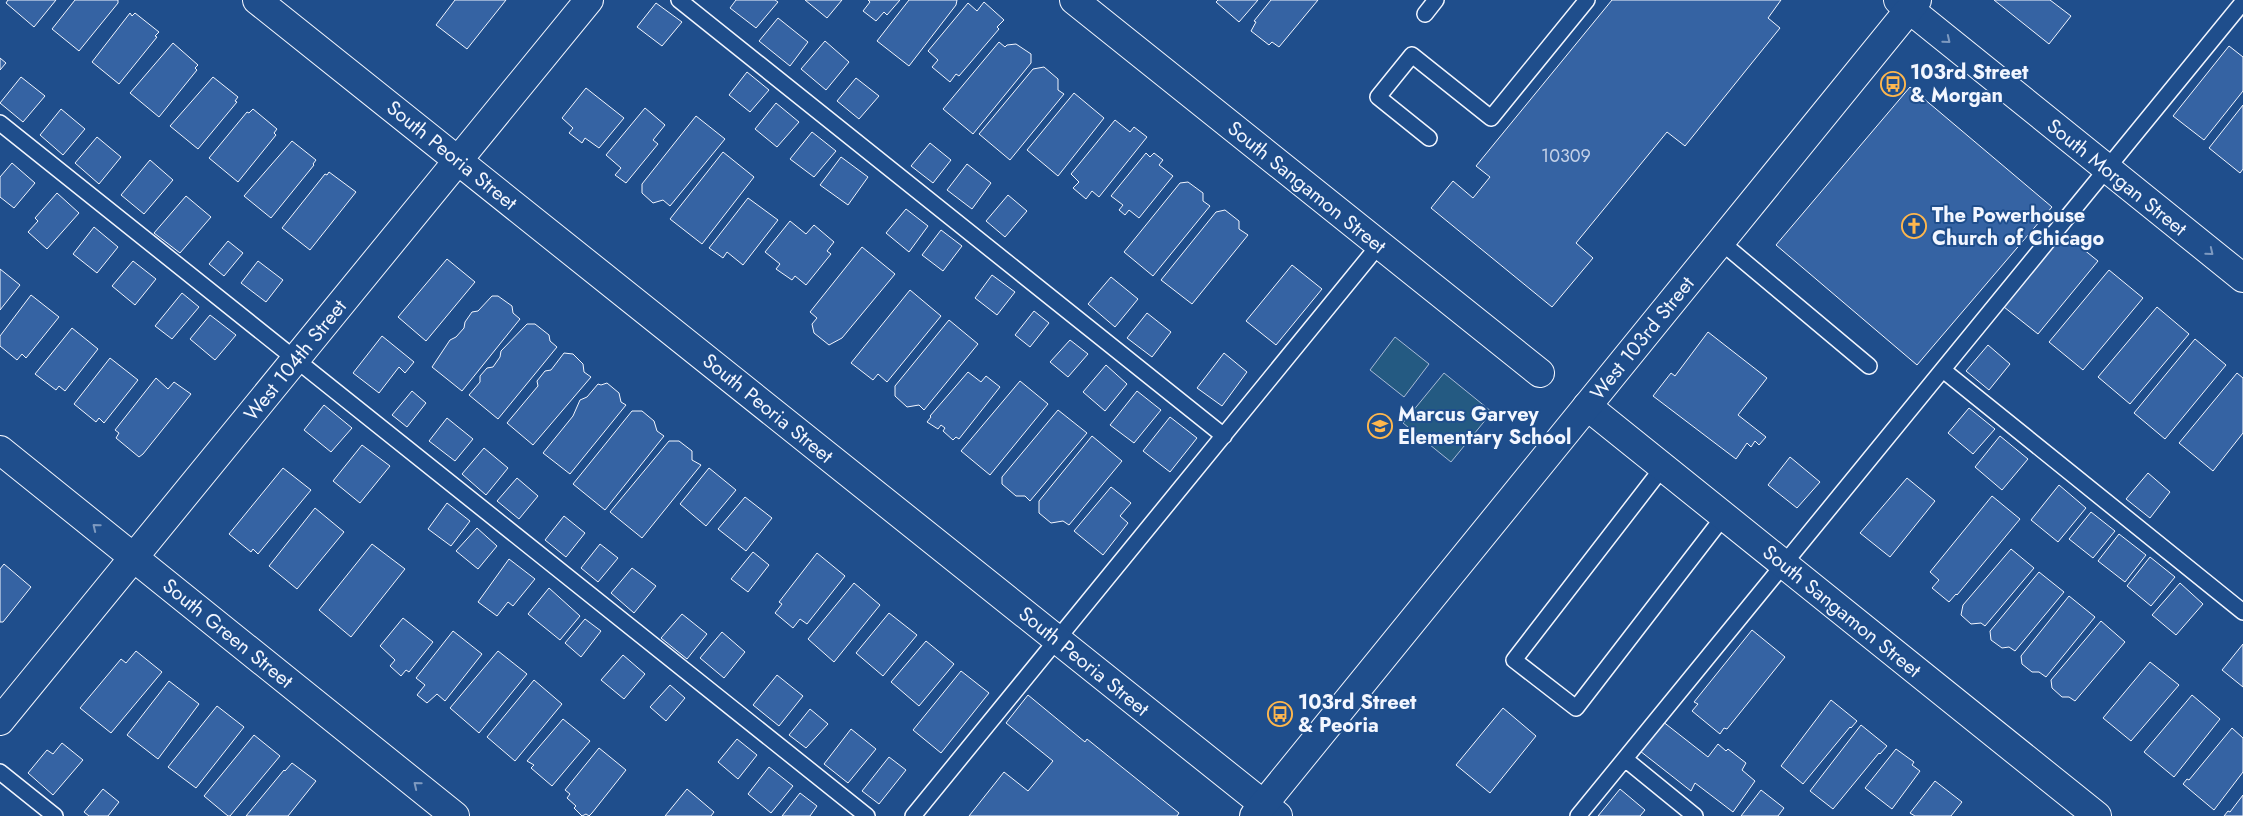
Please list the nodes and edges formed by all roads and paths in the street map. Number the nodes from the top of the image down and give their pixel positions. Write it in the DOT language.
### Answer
graph roads {
  1 [pos="258,0"];
  2 [pos="589,0"];
  3 [pos="679,0"];
  4 [pos="1074,0"];
  5 [pos="1436,0"];
  6 [pos="1587,0"];
  7 [pos="2243,2"];
  8 [pos="1908,3"];
  9 [pos="1425,14"];
  10 [pos="0,123"];
  11 [pos="1429,138"];
  12 [pos="458,161"];
  13 [pos="2107,168"];
  14 [pos="1721,242"];
  15 [pos="1379,245"];
  16 [pos="2243,278"];
  17 [pos="296,359"];
  18 [pos="1869,366"];
  19 [pos="1943,370"];
  20 [pos="1540,373"];
  21 [pos="1587,406"];
  22 [pos="1224,436"];
  23 [pos="0,450"];
  24 [pos="1664,467"];
  25 [pos="1724,516"];
  26 [pos="134,558"];
  27 [pos="1784,564"];
  28 [pos="2243,612"];
  29 [pos="1057,639"];
  30 [pos="0,721"];
  31 [pos="1625,759"];
  32 [pos="0,772"];
  33 [pos="1266,812"];
  34 [pos="55,816"];
  35 [pos="455,816"];
  36 [pos="867,816"];
  37 [pos="913,816"];
  38 [pos="1578,816"];
  39 [pos="1695,816"];
  40 [pos="2097,816"];
  1 -- 12 [label="street, South Peoria Street"];
  2 -- 12 [label="street, West 104th Street"];
  3 -- 22 [label="lane"];
  4 -- 15 [label="street, South Sangamon Street"];
  5 -- 9 [label="lane"];
  6 -- 11 [label="lane"];
  7 -- 13 [label="lane"];
  8 -- 13 [label="street, South Morgan Street, one-way"];
  8 -- 14 [label="street, West 103rd Street"];
  10 -- 17 [label="lane"];
  12 -- 17 [label="street, West 104th Street"];
  12 -- 29 [label="street, South Peoria Street"];
  13 -- 16 [label="street, South Morgan Street, one-way"];
  13 -- 19 [label="lane"];
  14 -- 18 [label="lane"];
  14 -- 21 [label="street, West 103rd Street"];
  15 -- 20 [label="street, South Sangamon Street"];
  15 -- 22 [label="lane"];
  17 -- 26 [label="street, West 104th Street"];
  17 -- 36 [label="lane"];
  19 -- 27 [label="lane"];
  19 -- 28 [label="lane"];
  21 -- 24 [label="street, South Sangamon Street"];
  21 -- 33 [label="street, West 103rd Street"];
  22 -- 29 [label="lane"];
  26 -- 23 [label="street, South Green Street, one-way"];
  24 -- 25 [label="street, South Sangamon Street"];
  24 -- 25 [label="lane"];
  25 -- 27 [label="street, South Sangamon Street"];
  26 -- 30 [label="street, West 104th Street"];
  35 -- 26 [label="street, South Green Street, one-way"];
  27 -- 31 [label="lane"];
  27 -- 40 [label="street, South Sangamon Street"];
  29 -- 33 [label="street, South Peoria Street"];
  29 -- 37 [label="lane"];
  31 -- 38 [label="lane"];
  31 -- 39 [label="lane"];
  32 -- 34 [label="lane"];
}
